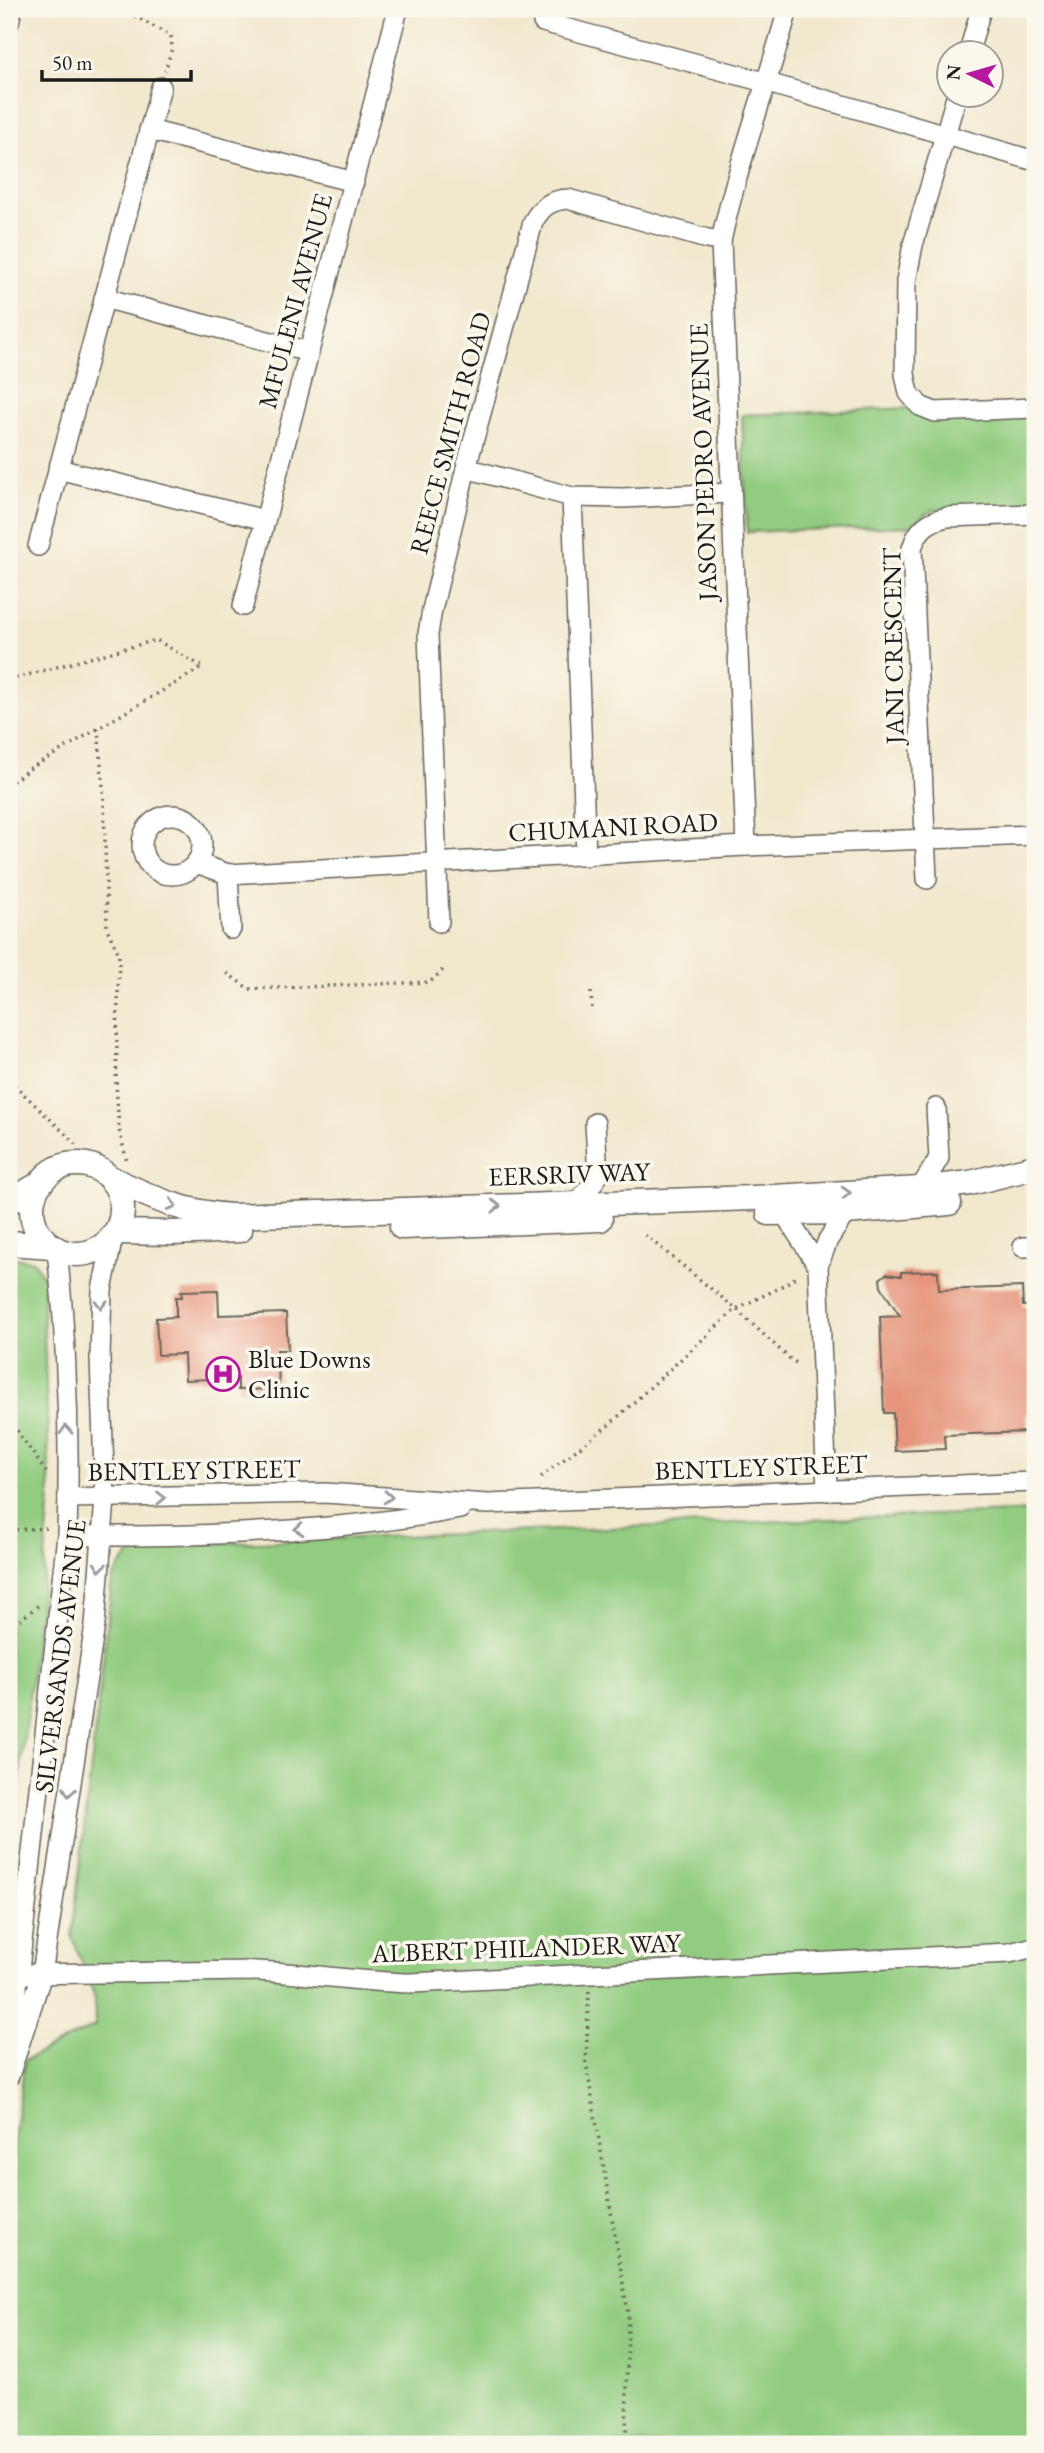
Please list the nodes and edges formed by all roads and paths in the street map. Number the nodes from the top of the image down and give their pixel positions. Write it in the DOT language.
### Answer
graph roads {
  1 [pos="12,9"];
  2 [pos="122,9"];
  3 [pos="398,9"];
  4 [pos="788,9"];
  5 [pos="981,9"];
  6 [pos="9,22"];
  7 [pos="543,22"];
  8 [pos="973,38"];
  9 [pos="768,83"];
  10 [pos="161,87"];
  11 [pos="953,108"];
  12 [pos="149,130"];
  13 [pos="945,135"];
  14 [pos="1035,161"];
  15 [pos="354,182"];
  16 [pos="721,241"];
  17 [pos="104,298"];
  18 [pos="309,352"];
  19 [pos="1035,408"];
  20 [pos="466,468"];
  21 [pos="58,469"];
  22 [pos="731,493"];
  23 [pos="572,498"];
  24 [pos="1035,514"];
  25 [pos="265,520"];
  26 [pos="38,546"];
  27 [pos="243,606"];
  28 [pos="9,680"];
  29 [pos="98,728"];
  30 [pos="9,784"];
  31 [pos="1035,835"];
  32 [pos="925,839"];
  33 [pos="746,846"];
  34 [pos="586,856"];
  35 [pos="196,863"];
  36 [pos="438,863"];
  37 [pos="228,874"];
  38 [pos="927,880"];
  39 [pos="439,922"];
  40 [pos="231,929"];
  41 [pos="445,968"];
  42 [pos="227,973"];
  43 [pos="591,992"];
  44 [pos="592,1012"];
  45 [pos="9,1080"];
  46 [pos="936,1108"];
  47 [pos="596,1124"];
  48 [pos="78,1146"];
  49 [pos="939,1158"];
  50 [pos="1035,1167"];
  51 [pos="119,1172"];
  52 [pos="597,1176"];
  53 [pos="41,1183"];
  54 [pos="970,1183"];
  55 [pos="1035,1183"];
  56 [pos="920,1189"];
  57 [pos="629,1201"];
  58 [pos="9,1202"];
  59 [pos="578,1203"];
  60 [pos="846,1212"];
  61 [pos="783,1213"];
  62 [pos="115,1235"];
  63 [pos="645,1235"];
  64 [pos="9,1243"];
  65 [pos="54,1248"];
  66 [pos="818,1266"];
  67 [pos="795,1278"];
  68 [pos="736,1309"];
  69 [pos="798,1364"];
  70 [pos="9,1419"];
  71 [pos="541,1477"];
  72 [pos="53,1482"];
  73 [pos="1035,1482"];
  74 [pos="827,1491"];
  75 [pos="325,1493"];
  76 [pos="68,1498"];
  77 [pos="106,1499"];
  78 [pos="488,1504"];
  79 [pos="327,1527"];
  80 [pos="9,1530"];
  81 [pos="60,1532"];
  82 [pos="103,1537"];
  83 [pos="44,1601"];
  84 [pos="9,1629"];
  85 [pos="1035,1947"];
  86 [pos="18,1973"];
  87 [pos="42,1974"];
  88 [pos="590,1974"];
  89 [pos="9,2060"];
  90 [pos="9,2076"];
  91 [pos="626,2444"];
  1 -- 6 [label="street"];
  2 -- 10 [label="path"];
  3 -- 15 [label="street, MFULENI AVENUE"];
  4 -- 9 [label="street, JASON PEDRO AVENUE"];
  5 -- 8 [label="street"];
  7 -- 9 [label="street"];
  9 -- 13 [label="street"];
  9 -- 16 [label="street, JASON PEDRO AVENUE"];
  10 -- 12 [label="street"];
  11 -- 13 [label="street"];
  12 -- 15 [label="street"];
  12 -- 17 [label="street"];
  13 -- 14 [label="street"];
  13 -- 19 [label="street"];
  15 -- 18 [label="street, MFULENI AVENUE"];
  16 -- 20 [label="street, REECE SMITH ROAD"];
  16 -- 22 [label="street, JASON PEDRO AVENUE"];
  17 -- 18 [label="street"];
  17 -- 21 [label="street"];
  18 -- 25 [label="street, MFULENI AVENUE"];
  20 -- 23 [label="street"];
  20 -- 36 [label="street, REECE SMITH ROAD"];
  21 -- 25 [label="street"];
  21 -- 26 [label="street"];
  22 -- 23 [label="street"];
  22 -- 33 [label="street, JASON PEDRO AVENUE"];
  23 -- 34 [label="street"];
  24 -- 32 [label="street, JANI CRESCENT"];
  25 -- 27 [label="street, MFULENI AVENUE"];
  28 -- 29 [label="path"];
  29 -- 30 [label="path"];
  29 -- 51 [label="path"];
  31 -- 32 [label="street, CHUMANI ROAD"];
  32 -- 33 [label="street, CHUMANI ROAD"];
  32 -- 38 [label="street, JANI CRESCENT"];
  33 -- 34 [label="street, CHUMANI ROAD"];
  34 -- 36 [label="street, CHUMANI ROAD"];
  35 -- 37 [label="street, CHUMANI ROAD"];
  36 -- 37 [label="street, CHUMANI ROAD"];
  36 -- 39 [label="street, REECE SMITH ROAD"];
  37 -- 40 [label="street"];
  41 -- 42 [label="path"];
  43 -- 44 [label="path"];
  45 -- 48 [label="path"];
  46 -- 49 [label="street"];
  47 -- 52 [label="street"];
  49 -- 54 [label="street"];
  49 -- 56 [label="street"];
  50 -- 54 [label="main road, EERSRIV WAY"];
  51 -- 53 [label="main road"];
  51 -- 59 [label="main road, EERSRIV WAY, one-way"];
  51 -- 62 [label="main road"];
  52 -- 57 [label="street"];
  52 -- 59 [label="street"];
  53 -- 58 [label="main road"];
  53 -- 65 [label="main road"];
  54 -- 56 [label="main road, EERSRIV WAY"];
  55 -- 60 [label="main road, EERSRIV WAY"];
  57 -- 56 [label="main road, EERSRIV WAY, one-way"];
  57 -- 59 [label="main road, EERSRIV WAY"];
  60 -- 61 [label="main road, EERSRIV WAY"];
  60 -- 66 [label="street"];
  61 -- 62 [label="main road, EERSRIV WAY"];
  61 -- 66 [label="street"];
  62 -- 65 [label="main road"];
  62 -- 77 [label="street, SILVERSANDS AVENUE, one-way"];
  63 -- 68 [label="path"];
  64 -- 65 [label="main road"];
  76 -- 65 [label="street, SILVERSANDS AVENUE, one-way"];
  66 -- 74 [label="street"];
  67 -- 68 [label="path"];
  68 -- 69 [label="path"];
  68 -- 71 [label="path"];
  70 -- 72 [label="path"];
  73 -- 74 [label="street, BENTLEY STREET"];
  74 -- 78 [label="street, BENTLEY STREET"];
  77 -- 75 [label="street, BENTLEY STREET, one-way"];
  75 -- 78 [label="street, BENTLEY STREET, one-way"];
  75 -- 79 [label="street"];
  76 -- 77 [label="street, BENTLEY STREET"];
  76 -- 81 [label="street, SILVERSANDS AVENUE"];
  77 -- 82 [label="street, SILVERSANDS AVENUE"];
  78 -- 79 [label="street, BENTLEY STREET"];
  79 -- 82 [label="street, BENTLEY STREET, one-way"];
  80 -- 81 [label="path"];
  81 -- 82 [label="street, BENTLEY STREET"];
  81 -- 86 [label="street, SILVERSANDS AVENUE"];
  82 -- 87 [label="street, SILVERSANDS AVENUE, one-way"];
  83 -- 84 [label="path"];
  85 -- 88 [label="street, ALBERT PHILANDER WAY"];
  86 -- 87 [label="street, ALBERT PHILANDER WAY"];
  86 -- 89 [label="street, SILVERSANDS AVENUE"];
  87 -- 88 [label="street, ALBERT PHILANDER WAY"];
  87 -- 90 [label="street, SILVERSANDS AVENUE"];
  88 -- 91 [label="path"];
}
